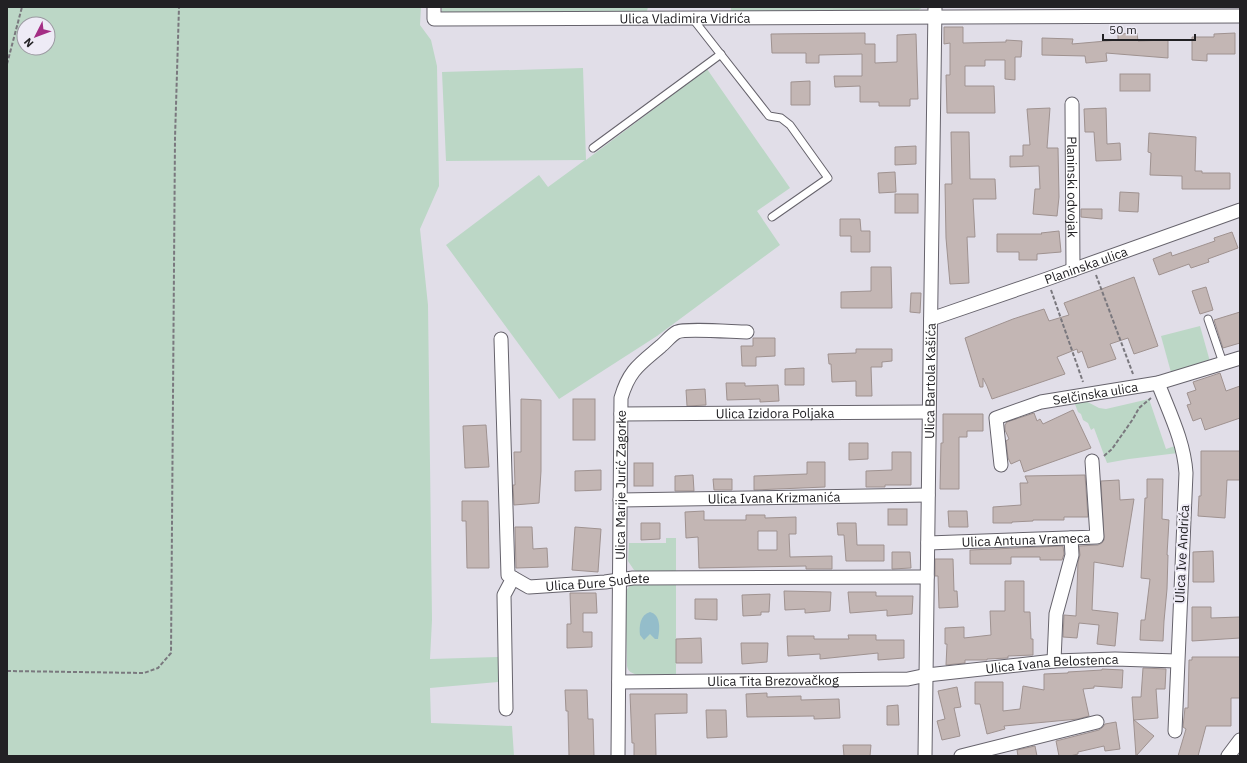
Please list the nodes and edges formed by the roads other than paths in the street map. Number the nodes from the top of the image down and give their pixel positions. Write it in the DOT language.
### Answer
graph roads {
  1 [pos="935,12"];
  2 [pos="434,13"];
  3 [pos="1240,16"];
  4 [pos="693,19"];
  5 [pos="721,54"];
  6 [pos="1072,104"];
  7 [pos="593,148"];
  8 [pos="1240,210"];
  9 [pos="772,217"];
  10 [pos="1073,270"];
  11 [pos="931,319"];
  12 [pos="1208,319"];
  13 [pos="747,332"];
  14 [pos="501,339"];
  15 [pos="1240,358"];
  16 [pos="1223,363"];
  17 [pos="1158,383"];
  18 [pos="929,412"];
  19 [pos="621,414"];
  20 [pos="1092,461"];
  21 [pos="1001,465"];
  22 [pos="928,495"];
  23 [pos="620,500"];
  24 [pos="1071,538"];
  25 [pos="928,543"];
  26 [pos="927,577"];
  27 [pos="513,578"];
  28 [pos="620,579"];
  29 [pos="1054,661"];
  30 [pos="1177,662"];
  31 [pos="927,675"];
  32 [pos="619,682"];
  33 [pos="506,709"];
  34 [pos="1097,722"];
  35 [pos="1175,731"];
  36 [pos="1240,740"];
  37 [pos="618,756"];
  38 [pos="926,756"];
  39 [pos="961,756"];
  40 [pos="1228,756"];
  1 -- 3 [label="street, Ulica Vladimira Vidrića"];
  1 -- 4 [label="street, Ulica Vladimira Vidrića"];
  1 -- 11 [label="street, Ulica Bartola Kašića"];
  2 -- 4 [label="street, Ulica Vladimira Vidrića"];
  4 -- 5 [label="lane"];
  5 -- 7 [label="lane"];
  5 -- 9 [label="lane"];
  6 -- 10 [label="street, Planinski odvojak"];
  8 -- 10 [label="street, Planinska ulica"];
  10 -- 11 [label="street, Planinska ulica"];
  11 -- 18 [label="street, Ulica Bartola Kašića"];
  12 -- 16 [label="lane"];
  13 -- 19 [label="street, Ulica Marije Jurić Zagorke"];
  14 -- 27 [label="street"];
  15 -- 16 [label="street, Selčinska ulica"];
  16 -- 17 [label="street, Selčinska ulica"];
  17 -- 21 [label="street, Selčinska ulica"];
  17 -- 30 [label="street, Ulica Ive Andrića"];
  18 -- 19 [label="street, Ulica Izidora Poljaka"];
  18 -- 22 [label="street, Ulica Bartola Kašića"];
  19 -- 23 [label="street, Ulica Marije Jurić Zagorke"];
  20 -- 24 [label="street, Ulica Antuna Vrameca"];
  22 -- 23 [label="street, Ulica Ivana Krizmanića"];
  22 -- 25 [label="street, Ulica Bartola Kašića"];
  23 -- 28 [label="street, Ulica Marije Jurić Zagorke"];
  24 -- 25 [label="street, Ulica Antuna Vrameca"];
  24 -- 29 [label="street"];
  25 -- 26 [label="street, Ulica Bartola Kašića"];
  26 -- 28 [label="street, Ulica Đure Sudete"];
  26 -- 31 [label="street, Ulica Bartola Kašića"];
  27 -- 28 [label="street, Ulica Đure Sudete"];
  27 -- 33 [label="street"];
  28 -- 32 [label="street, Ulica Marije Jurić Zagorke"];
  29 -- 30 [label="street, Ulica Ivana Belostenca"];
  29 -- 31 [label="street, Ulica Ivana Belostenca"];
  30 -- 35 [label="street, Ulica Ive Andrića"];
  31 -- 32 [label="street, Ulica Tita Brezovačkog"];
  31 -- 38 [label="street, Ulica Bartola Kašića"];
  32 -- 37 [label="street, Ulica Marije Jurić Zagorke"];
  34 -- 39 [label="street"];
  36 -- 40 [label="street"];
}
